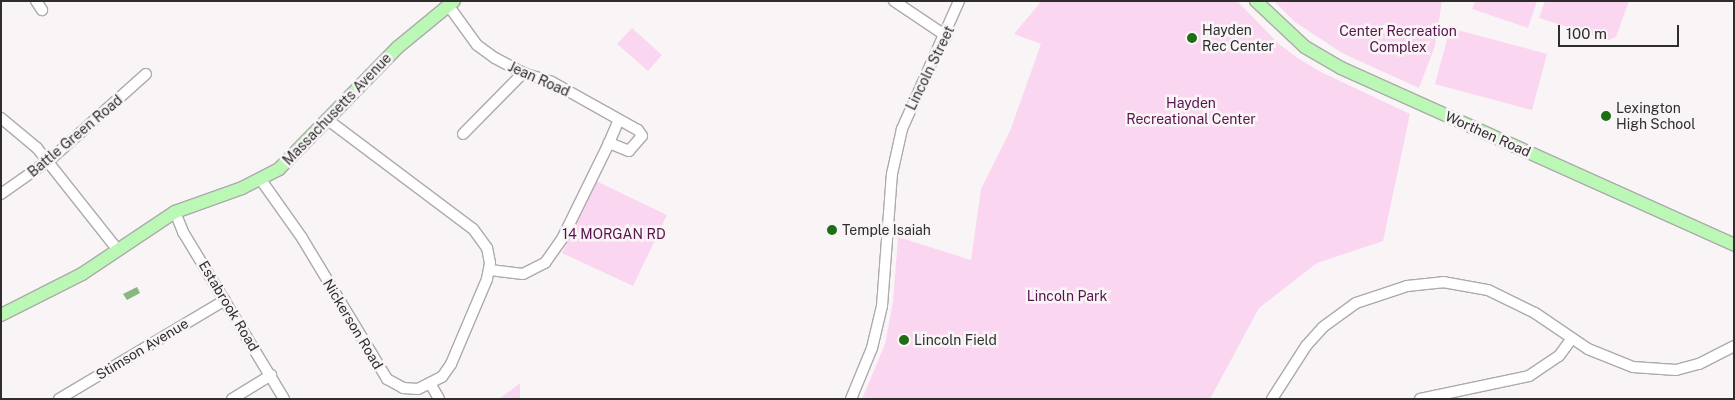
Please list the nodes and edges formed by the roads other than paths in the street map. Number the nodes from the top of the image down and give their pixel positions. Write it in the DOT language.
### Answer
graph roads {
  1 [pos="894,1"];
  2 [pos="959,1"];
  3 [pos="1256,1"];
  4 [pos="451,3"];
  5 [pos="946,36"];
  6 [pos="523,73"];
  7 [pos="146,74"];
  8 [pos="1,118"];
  9 [pos="328,120"];
  10 [pos="619,120"];
  11 [pos="463,134"];
  12 [pos="608,144"];
  13 [pos="47,162"];
  14 [pos="261,180"];
  15 [pos="1,194"];
  16 [pos="175,212"];
  17 [pos="1734,245"];
  18 [pos="117,249"];
  19 [pos="490,270"];
  20 [pos="226,300"];
  21 [pos="1,315"];
  22 [pos="1572,338"];
  23 [pos="1734,346"];
  24 [pos="271,375"];
  25 [pos="431,385"];
  26 [pos="1436,397"];
  27 [pos="59,399"];
  28 [pos="232,399"];
  29 [pos="284,399"];
  30 [pos="440,399"];
  31 [pos="851,399"];
  32 [pos="1272,399"];
  33 [pos="1420,399"];
  1 -- 5 [label="street"];
  2 -- 5 [label="street, Lincoln Street"];
  3 -- 17 [label="main road, Worthen Road"];
  4 -- 6 [label="street, Jean Road"];
  4 -- 9 [label="main road, Massachusetts Avenue"];
  5 -- 31 [label="street, Lincoln Street"];
  6 -- 10 [label="street, Jean Road"];
  6 -- 11 [label="street"];
  7 -- 13 [label="street, Battle Green Road"];
  8 -- 13 [label="street"];
  9 -- 14 [label="main road, Massachusetts Avenue"];
  9 -- 19 [label="street"];
  10 -- 12 [label="street"];
  10 -- 12 [label="street, Jean Road"];
  12 -- 19 [label="street"];
  13 -- 15 [label="street, Battle Green Road"];
  13 -- 18 [label="street"];
  14 -- 16 [label="main road, Massachusetts Avenue"];
  14 -- 25 [label="street, Nickerson Road"];
  16 -- 18 [label="main road, Massachusetts Avenue"];
  16 -- 20 [label="street, Estabrook Road"];
  18 -- 21 [label="main road, Massachusetts Avenue"];
  19 -- 25 [label="street"];
  20 -- 24 [label="street, Estabrook Road"];
  20 -- 27 [label="street, Stimson Avenue"];
  22 -- 23 [label="street"];
  22 -- 26 [label="street"];
  22 -- 32 [label="street"];
  24 -- 28 [label="street"];
  24 -- 29 [label="street, Estabrook Road"];
  25 -- 30 [label="street"];
  26 -- 33 [label="street"];
}
